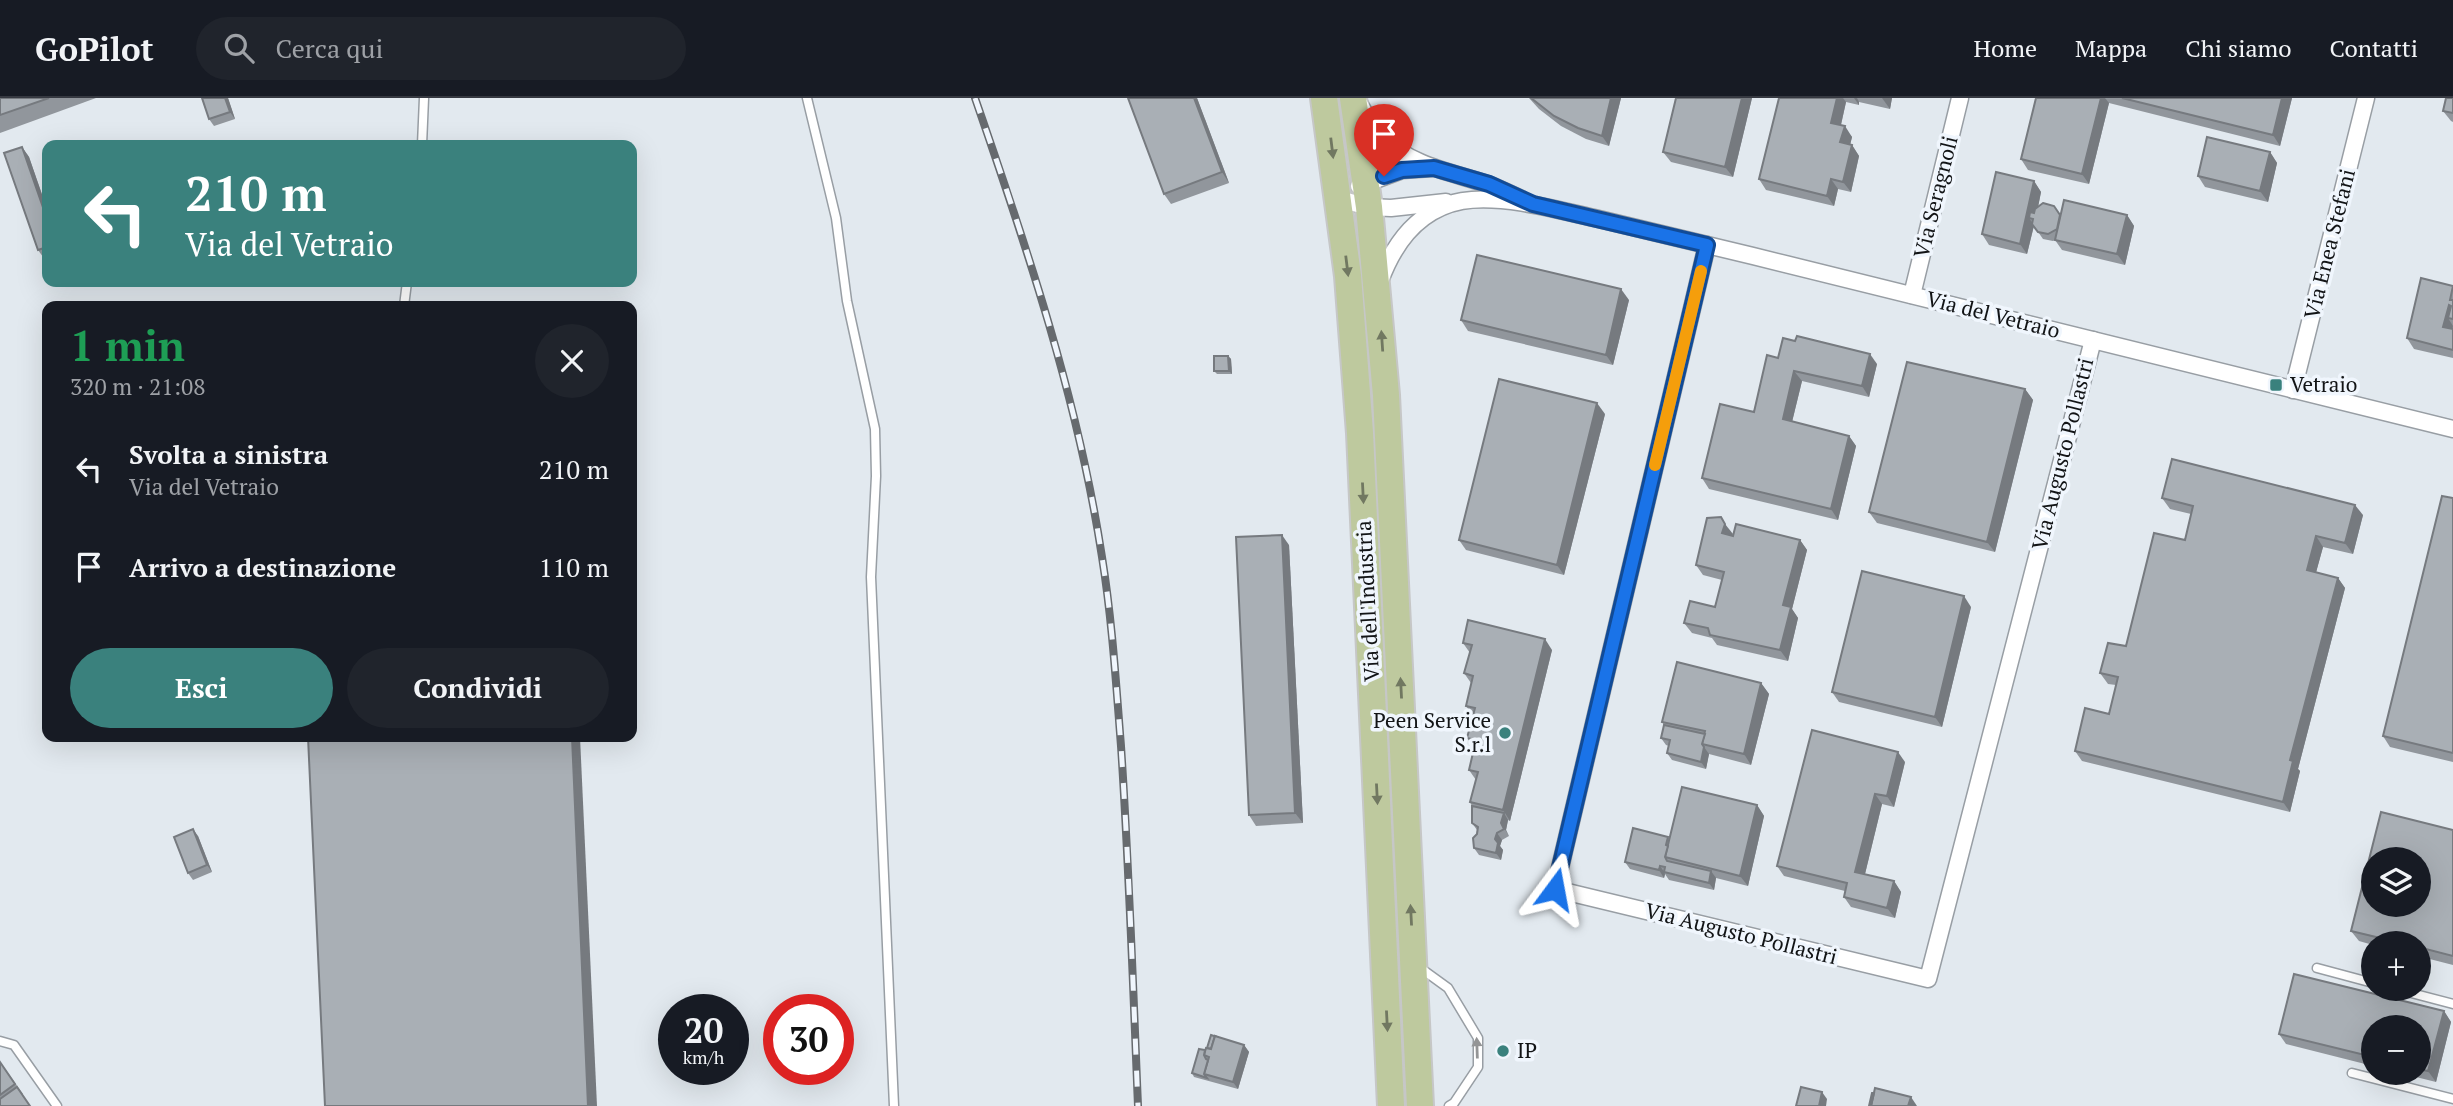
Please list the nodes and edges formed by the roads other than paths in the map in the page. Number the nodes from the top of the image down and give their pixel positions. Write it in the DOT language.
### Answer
graph roads {
  1 [pos="424,98"];
  2 [pos="807,98"];
  3 [pos="1324,98"];
  4 [pos="1355,98"];
  5 [pos="1960,98"];
  6 [pos="2366,98"];
  7 [pos="422,140"];
  8 [pos="1434,168"];
  9 [pos="1367,194"];
  10 [pos="1339,199"];
  11 [pos="1462,201"];
  12 [pos="1533,204"];
  13 [pos="1707,245"];
  14 [pos="1378,286"];
  15 [pos="1912,295"];
  16 [pos="2092,340"];
  17 [pos="2294,390"];
  18 [pos="2453,429"];
  19 [pos="1413,964"];
  20 [pos="2317,968"];
  21 [pos="2361,980"];
  22 [pos="2431,998"];
  23 [pos="2453,1004"];
  24 [pos="0,1041"];
  25 [pos="2352,1073"];
  26 [pos="2453,1099"];
  27 [pos="57,1106"];
  28 [pos="894,1106"];
  29 [pos="1391,1106"];
  30 [pos="1420,1106"];
  31 [pos="1449,1106"];
  1 -- 7 [label="lane"];
  2 -- 28 [label="lane"];
  3 -- 10 [label="main road, Via dell'Industria, one-way"];
  4 -- 8 [label="street, Via del Vetraio"];
  4 -- 9 [label="main road, Via dell'Industria"];
  5 -- 15 [label="street, Via Seragnoli"];
  6 -- 17 [label="street, Via Enea Stefani"];
  8 -- 9 [label="street, Via del Vetraio"];
  8 -- 12 [label="street, Via del Vetraio"];
  9 -- 10 [label="street, Via del Vetraio"];
  9 -- 10 [label="street, Via del Vetraio"];
  9 -- 11 [label="street, Via del Vetraio"];
  9 -- 14 [label="main road, Via dell'Industria"];
  10 -- 29 [label="main road, Via dell'Industria, one-way"];
  11 -- 12 [label="street, Via del Vetraio"];
  11 -- 14 [label="street, Via del Vetraio"];
  12 -- 13 [label="street, Via del Vetraio"];
  13 -- 15 [label="street, Via del Vetraio"];
  13 -- 16 [label="street, Via Augusto Pollastri"];
  19 -- 14 [label="main road, Via dell'Industria, one-way"];
  15 -- 16 [label="street, Via del Vetraio"];
  16 -- 17 [label="street, Via del Vetraio"];
  17 -- 18 [label="street, Via del Vetraio"];
  19 -- 30 [label="main road, Via dell'Industria"];
  31 -- 19 [label="lane, one-way"];
  20 -- 21 [label="lane"];
  22 -- 23 [label="lane"];
  24 -- 27 [label="lane"];
  25 -- 26 [label="lane"];
}
